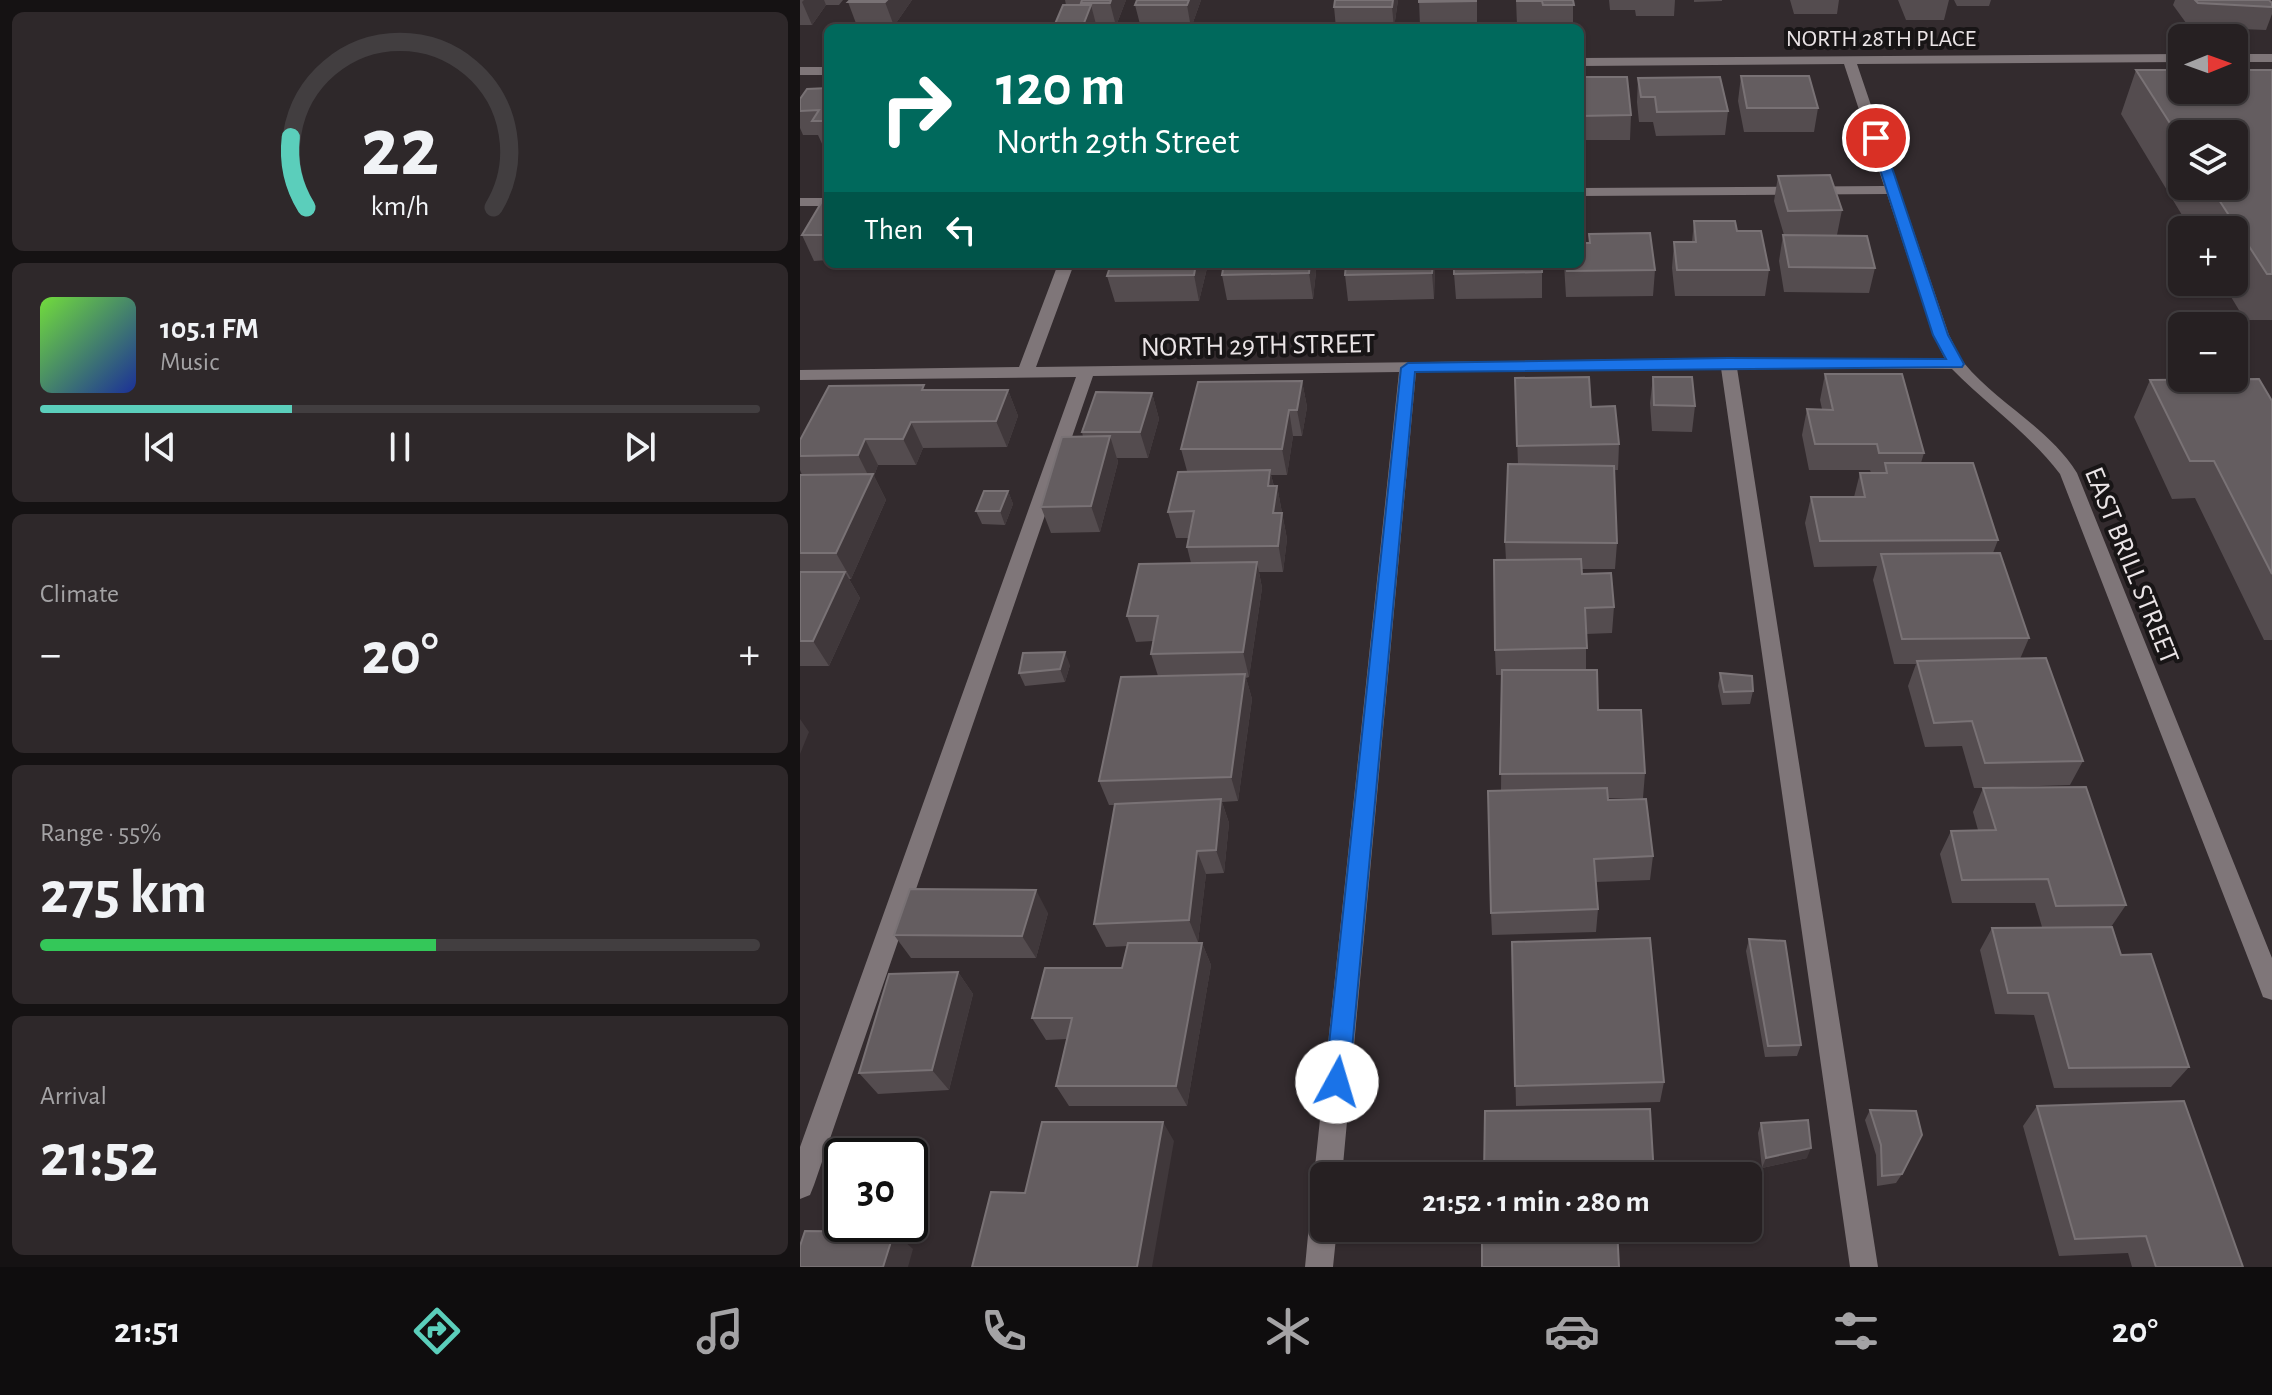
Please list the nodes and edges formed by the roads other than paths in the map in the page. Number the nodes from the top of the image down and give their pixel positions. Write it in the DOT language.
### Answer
graph roads {
  1 [pos="2168,58"];
  2 [pos="2248,58"];
  3 [pos="2272,58"];
  4 [pos="1849,60"];
  5 [pos="1584,62"];
  6 [pos="800,71"];
  7 [pos="824,71"];
  8 [pos="1894,190"];
  9 [pos="1584,192"];
  10 [pos="800,202"];
  11 [pos="824,202"];
  12 [pos="1064,268"];
  13 [pos="1728,363"];
  14 [pos="1956,364"];
  15 [pos="1408,368"];
  16 [pos="1086,372"];
  17 [pos="1025,373"];
  18 [pos="800,375"];
  19 [pos="2272,989"];
  20 [pos="1329,1162"];
  21 [pos="800,1185"];
  22 [pos="1321,1242"];
  23 [pos="1319,1267"];
  24 [pos="1864,1267"];
  1 -- 4 [label="street, NORTH 28TH PLACE"];
  2 -- 3 [label="street"];
  4 -- 5 [label="street, NORTH 28TH PLACE"];
  4 -- 8 [label="street, EAST BRILL STREET"];
  6 -- 7 [label="street"];
  8 -- 9 [label="street"];
  8 -- 14 [label="street, EAST BRILL STREET"];
  10 -- 11 [label="street"];
  12 -- 17 [label="street"];
  13 -- 14 [label="street, NORTH 29TH STREET"];
  13 -- 15 [label="street, NORTH 29TH STREET"];
  13 -- 24 [label="street"];
  14 -- 19 [label="street, EAST BRILL STREET"];
  15 -- 16 [label="street, NORTH 29TH STREET"];
  15 -- 20 [label="street"];
  16 -- 17 [label="street, NORTH 29TH STREET"];
  16 -- 21 [label="street"];
  17 -- 18 [label="street, NORTH 29TH STREET"];
  22 -- 23 [label="street"];
}
